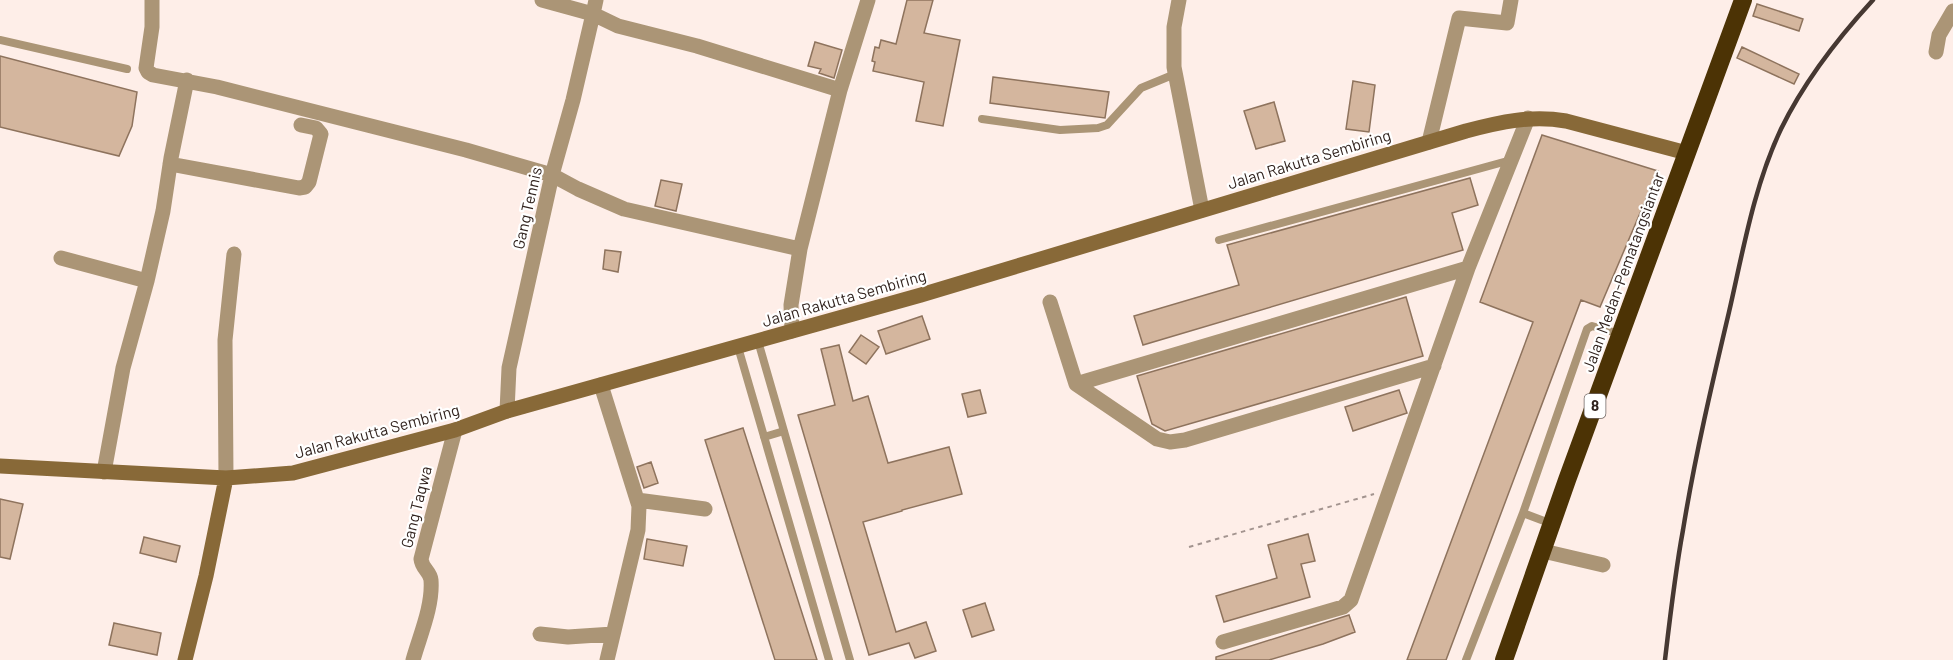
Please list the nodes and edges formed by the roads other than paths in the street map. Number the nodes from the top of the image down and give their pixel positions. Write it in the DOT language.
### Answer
graph roads {
  1 [pos="152,0"];
  2 [pos="542,0"];
  3 [pos="868,0"];
  4 [pos="1179,0"];
  5 [pos="1511,0"];
  6 [pos="1743,0"];
  7 [pos="595,7"];
  8 [pos="1953,11"];
  9 [pos="0,40"];
  10 [pos="1936,52"];
  11 [pos="127,69"];
  12 [pos="1175,74"];
  13 [pos="187,80"];
  14 [pos="840,90"];
  15 [pos="1528,118"];
  16 [pos="982,119"];
  17 [pos="301,124"];
  18 [pos="1428,142"];
  19 [pos="1687,153"];
  20 [pos="1511,160"];
  21 [pos="170,164"];
  22 [pos="552,175"];
  23 [pos="1202,210"];
  24 [pos="1219,240"];
  25 [pos="800,249"];
  26 [pos="234,254"];
  27 [pos="61,258"];
  28 [pos="1468,268"];
  29 [pos="147,281"];
  30 [pos="1050,302"];
  31 [pos="792,331"];
  32 [pos="1621,335"];
  33 [pos="758,341"];
  34 [pos="738,347"];
  35 [pos="1434,366"];
  36 [pos="1076,384"];
  37 [pos="601,385"];
  38 [pos="507,411"];
  39 [pos="455,430"];
  40 [pos="784,431"];
  41 [pos="764,436"];
  42 [pos="0,466"];
  43 [pos="104,472"];
  44 [pos="226,478"];
  45 [pos="637,500"];
  46 [pos="705,509"];
  47 [pos="1523,513"];
  48 [pos="1552,524"];
  49 [pos="1543,551"];
  50 [pos="1604,565"];
  51 [pos="540,634"];
  52 [pos="613,634"];
  53 [pos="1223,642"];
  54 [pos="185,660"];
  55 [pos="413,660"];
  56 [pos="607,660"];
  57 [pos="829,660"];
  58 [pos="850,660"];
  59 [pos="1466,660"];
  60 [pos="1504,660"];
  1 -- 13 [label="street"];
  2 -- 7 [label="street"];
  3 -- 14 [label="street"];
  4 -- 12 [label="street"];
  5 -- 18 [label="street"];
  6 -- 19 [label="highway, Jalan Medan-Pematangsiantar / 8"];
  7 -- 14 [label="street"];
  7 -- 22 [label="street, Gang Tennis"];
  8 -- 10 [label="street"];
  9 -- 11 [label="lane"];
  12 -- 16 [label="lane"];
  12 -- 23 [label="street"];
  13 -- 21 [label="street"];
  13 -- 22 [label="street"];
  14 -- 25 [label="street"];
  15 -- 18 [label="main road, Jalan Rakutta Sembiring"];
  15 -- 19 [label="main road, Jalan Rakutta Sembiring"];
  15 -- 20 [label="street"];
  17 -- 21 [label="street"];
  18 -- 23 [label="main road, Jalan Rakutta Sembiring"];
  19 -- 32 [label="highway, Jalan Medan-Pematangsiantar / 8"];
  20 -- 24 [label="lane"];
  20 -- 28 [label="street"];
  21 -- 29 [label="street"];
  22 -- 25 [label="street"];
  22 -- 38 [label="street, Gang Tennis"];
  23 -- 31 [label="main road, Jalan Rakutta Sembiring"];
  25 -- 31 [label="street"];
  26 -- 44 [label="street"];
  27 -- 29 [label="street"];
  28 -- 35 [label="street"];
  28 -- 36 [label="street"];
  29 -- 43 [label="street"];
  30 -- 36 [label="street"];
  31 -- 33 [label="main road, Jalan Rakutta Sembiring"];
  32 -- 47 [label="lane"];
  32 -- 48 [label="highway, Jalan Medan-Pematangsiantar / 8"];
  33 -- 34 [label="main road, Jalan Rakutta Sembiring"];
  33 -- 40 [label="lane"];
  34 -- 37 [label="main road, Jalan Rakutta Sembiring"];
  34 -- 41 [label="lane"];
  35 -- 36 [label="street"];
  35 -- 53 [label="street"];
  37 -- 38 [label="main road, Jalan Rakutta Sembiring"];
  37 -- 45 [label="street"];
  38 -- 39 [label="main road, Jalan Rakutta Sembiring"];
  39 -- 44 [label="main road, Jalan Rakutta Sembiring"];
  39 -- 55 [label="street, Gang Taqwa"];
  40 -- 41 [label="lane"];
  40 -- 58 [label="lane"];
  41 -- 57 [label="lane"];
  42 -- 43 [label="main road, Jalan Rakutta Sembiring"];
  43 -- 44 [label="main road, Jalan Rakutta Sembiring"];
  44 -- 54 [label="main road"];
  45 -- 46 [label="street"];
  45 -- 52 [label="street"];
  47 -- 48 [label="lane"];
  47 -- 59 [label="lane"];
  48 -- 49 [label="highway, Jalan Medan-Pematangsiantar / 8"];
  49 -- 50 [label="street"];
  49 -- 60 [label="highway, Jalan Medan-Pematangsiantar / 8"];
  51 -- 52 [label="street"];
  52 -- 56 [label="street"];
}
